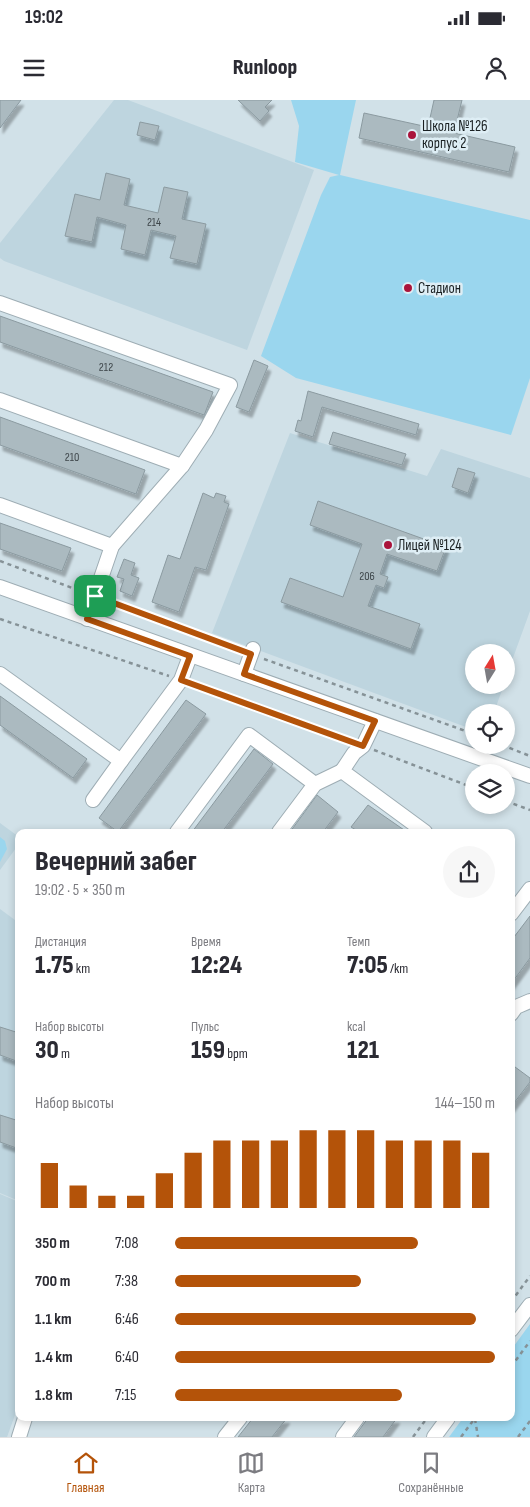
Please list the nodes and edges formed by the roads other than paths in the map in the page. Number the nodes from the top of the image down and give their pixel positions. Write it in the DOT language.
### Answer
graph roads {
  1 [pos="0,303"];
  2 [pos="0,400"];
  3 [pos="182,466"];
  4 [pos="0,505"];
  5 [pos="112,546"];
  6 [pos="1,589"];
  7 [pos="87,619"];
  8 [pos="252,652"];
  9 [pos="190,656"];
  10 [pos="0,674"];
  11 [pos="244,674"];
  12 [pos="375,721"];
  13 [pos="121,761"];
  14 [pos="342,771"];
  15 [pos="530,776"];
  16 [pos="315,784"];
  17 [pos="93,800"];
  18 [pos="179,829"];
  19 [pos="282,829"];
  20 [pos="421,829"];
  21 [pos="530,889"];
  22 [pos="516,899"];
  23 [pos="530,1001"];
  24 [pos="515,1008"];
  25 [pos="530,1305"];
  26 [pos="515,1325"];
  27 [pos="25,1421"];
  28 [pos="238,1421"];
  29 [pos="355,1421"];
  30 [pos="446,1421"];
  31 [pos="19,1437"];
  32 [pos="225,1437"];
  33 [pos="343,1437"];
  34 [pos="434,1437"];
  1 -- 3 [label="street"];
  2 -- 3 [label="street"];
  3 -- 5 [label="street"];
  4 -- 5 [label="street"];
  5 -- 7 [label="street"];
  6 -- 7 [label="street"];
  7 -- 9 [label="street"];
  8 -- 11 [label="street"];
  9 -- 11 [label="street"];
  9 -- 13 [label="street"];
  10 -- 13 [label="street"];
  11 -- 12 [label="street"];
  12 -- 14 [label="street"];
  12 -- 15 [label="street"];
  13 -- 17 [label="street"];
  14 -- 16 [label="street"];
  14 -- 20 [label="street"];
  16 -- 18 [label="street"];
  16 -- 19 [label="street"];
  21 -- 22 [label="street"];
  23 -- 24 [label="street"];
  25 -- 26 [label="street"];
  27 -- 31 [label="street"];
  28 -- 32 [label="street"];
  29 -- 33 [label="street"];
  30 -- 34 [label="street"];
}
